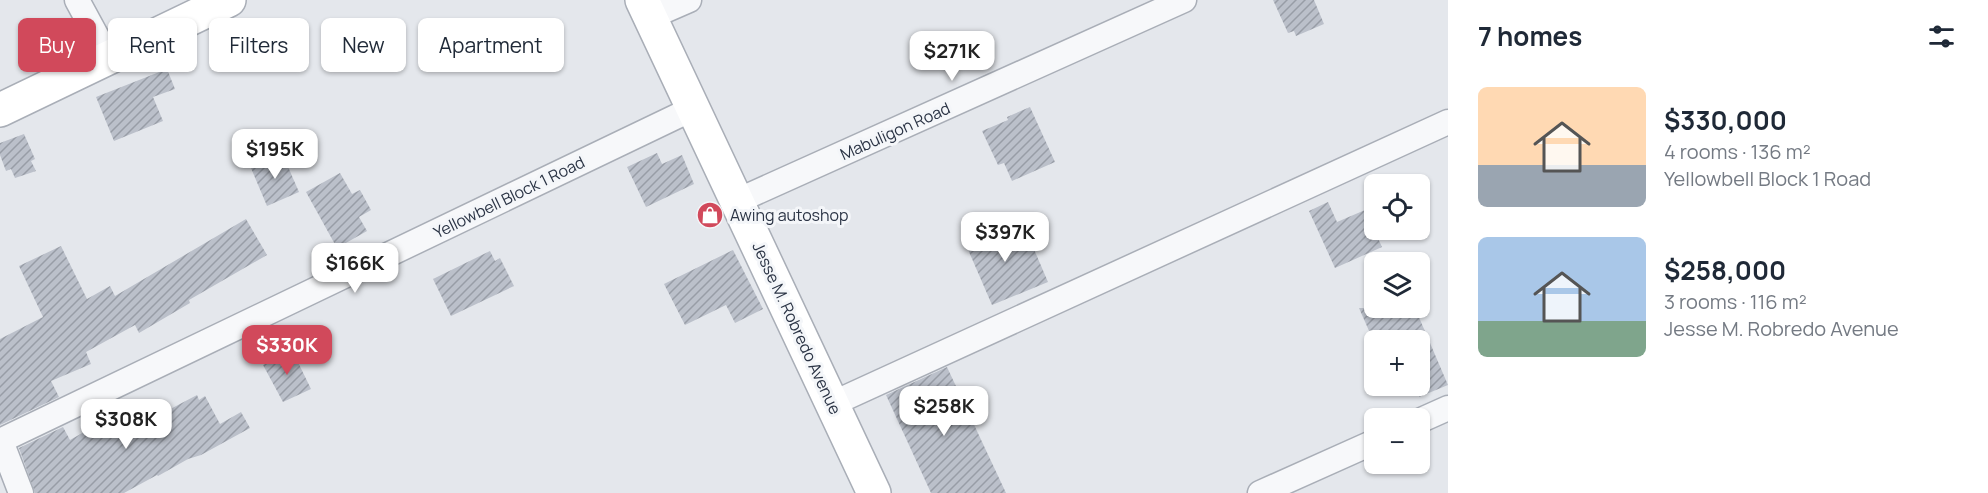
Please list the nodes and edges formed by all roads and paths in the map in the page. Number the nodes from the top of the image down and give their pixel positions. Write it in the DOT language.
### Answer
graph roads {
  1 [pos="77,0"];
  2 [pos="229,0"];
  3 [pos="689,0"];
  4 [pos="1184,0"];
  5 [pos="646,9"];
  6 [pos="192,18"];
  7 [pos="108,57"];
  8 [pos="108,59"];
  9 [pos="692,109"];
  10 [pos="0,110"];
  11 [pos="1448,122"];
  12 [pos="737,201"];
  13 [pos="834,403"];
  14 [pos="1448,408"];
  15 [pos="1430,417"];
  16 [pos="0,441"];
  17 [pos="1364,446"];
  18 [pos="21,493"];
  19 [pos="874,493"];
  20 [pos="1260,493"];
  1 -- 7 [label="street"];
  2 -- 6 [label="main road"];
  3 -- 5 [label="street"];
  4 -- 12 [label="street, Mabuligon Road"];
  5 -- 9 [label="main road, Jesse M. Robredo Avenue"];
  8 -- 10 [label="main road"];
  9 -- 12 [label="main road, Jesse M. Robredo Avenue"];
  9 -- 16 [label="street, Yellowbell Block 1 Road"];
  11 -- 13 [label="street"];
  12 -- 13 [label="main road, Jesse M. Robredo Avenue"];
  13 -- 19 [label="main road, Jesse M. Robredo Avenue"];
  14 -- 15 [label="street"];
  16 -- 18 [label="street"];
  17 -- 20 [label="street"];
}
